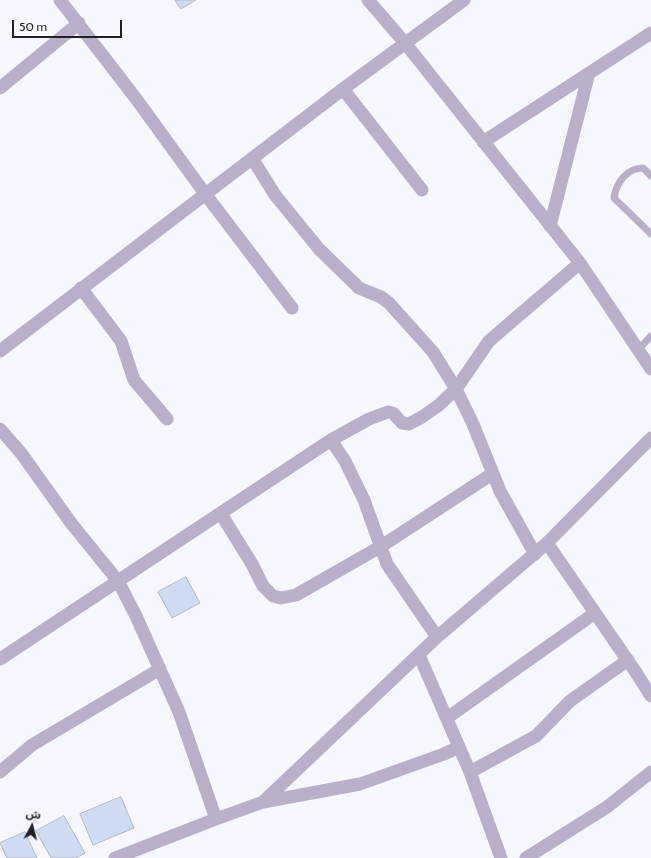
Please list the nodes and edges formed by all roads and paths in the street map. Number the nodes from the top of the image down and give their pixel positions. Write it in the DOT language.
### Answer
graph roads {
  1 [pos="60,0"];
  2 [pos="368,0"];
  3 [pos="464,0"];
  4 [pos="79,23"];
  5 [pos="651,33"];
  6 [pos="405,43"];
  7 [pos="589,73"];
  8 [pos="0,88"];
  9 [pos="343,89"];
  10 [pos="483,142"];
  11 [pos="252,158"];
  12 [pos="651,176"];
  13 [pos="422,190"];
  14 [pos="206,195"];
  15 [pos="550,226"];
  16 [pos="651,234"];
  17 [pos="580,263"];
  18 [pos="81,288"];
  19 [pos="292,308"];
  20 [pos="651,336"];
  21 [pos="638,350"];
  22 [pos="0,351"];
  23 [pos="651,369"];
  24 [pos="456,389"];
  25 [pos="167,419"];
  26 [pos="0,429"];
  27 [pos="651,438"];
  28 [pos="331,440"];
  29 [pos="492,474"];
  30 [pos="221,514"];
  31 [pos="547,543"];
  32 [pos="380,547"];
  33 [pos="535,554"];
  34 [pos="118,581"];
  35 [pos="595,613"];
  36 [pos="437,637"];
  37 [pos="419,654"];
  38 [pos="0,659"];
  39 [pos="628,660"];
  40 [pos="160,669"];
  41 [pos="651,696"];
  42 [pos="447,718"];
  43 [pos="459,747"];
  44 [pos="0,772"];
  45 [pos="470,772"];
  46 [pos="651,772"];
  47 [pos="263,802"];
  48 [pos="216,819"];
  49 [pos="137,854"];
  50 [pos="115,858"];
  51 [pos="501,858"];
  52 [pos="526,858"];
  1 -- 4 [label="street"];
  2 -- 6 [label="street"];
  3 -- 6 [label="street"];
  4 -- 8 [label="street"];
  4 -- 14 [label="street"];
  5 -- 7 [label="street"];
  6 -- 9 [label="street"];
  6 -- 10 [label="street"];
  7 -- 10 [label="street"];
  7 -- 15 [label="street"];
  9 -- 11 [label="street"];
  9 -- 13 [label="street"];
  10 -- 15 [label="street"];
  11 -- 14 [label="street"];
  11 -- 24 [label="street"];
  12 -- 16 [label="lane"];
  14 -- 18 [label="street"];
  14 -- 19 [label="street"];
  15 -- 17 [label="street"];
  17 -- 21 [label="street"];
  17 -- 24 [label="street"];
  18 -- 22 [label="street"];
  18 -- 25 [label="street"];
  20 -- 21 [label="lane"];
  21 -- 23 [label="street"];
  24 -- 28 [label="street"];
  24 -- 29 [label="street"];
  26 -- 34 [label="street"];
  27 -- 31 [label="street"];
  28 -- 30 [label="street"];
  28 -- 32 [label="street"];
  29 -- 32 [label="street"];
  29 -- 33 [label="street"];
  30 -- 32 [label="street"];
  30 -- 34 [label="street"];
  31 -- 33 [label="street"];
  31 -- 35 [label="street"];
  32 -- 36 [label="street"];
  33 -- 36 [label="street"];
  34 -- 38 [label="street"];
  34 -- 40 [label="street"];
  35 -- 39 [label="street"];
  35 -- 42 [label="street"];
  36 -- 37 [label="street"];
  37 -- 42 [label="street"];
  37 -- 47 [label="street"];
  39 -- 41 [label="street"];
  39 -- 45 [label="street"];
  40 -- 44 [label="street"];
  40 -- 48 [label="street"];
  42 -- 43 [label="street"];
  43 -- 45 [label="street"];
  43 -- 47 [label="street"];
  45 -- 51 [label="street"];
  46 -- 52 [label="street"];
  47 -- 48 [label="street"];
  48 -- 49 [label="street"];
  49 -- 50 [label="street"];
}
